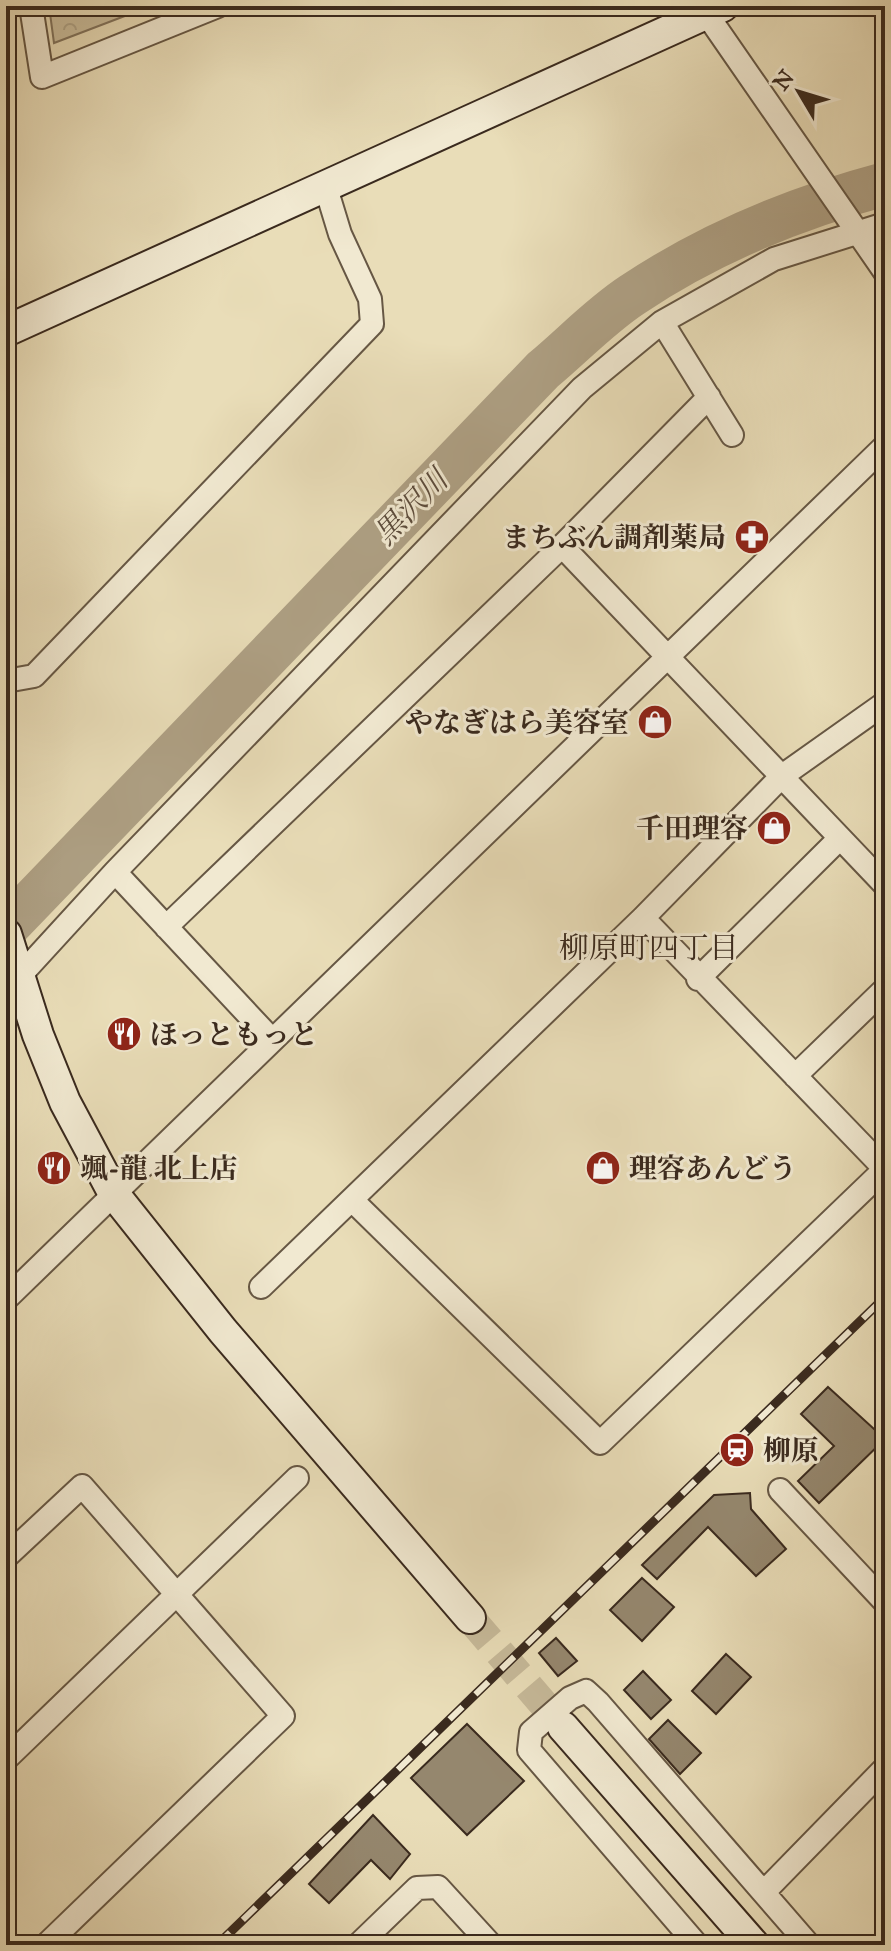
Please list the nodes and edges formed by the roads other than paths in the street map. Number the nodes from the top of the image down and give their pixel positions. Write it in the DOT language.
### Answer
graph roads {
  1 [pos="31,6"];
  2 [pos="218,6"];
  3 [pos="710,8"];
  4 [pos="326,188"];
  5 [pos="885,224"];
  6 [pos="854,226"];
  7 [pos="885,272"];
  8 [pos="662,322"];
  9 [pos="6,331"];
  10 [pos="709,397"];
  11 [pos="732,435"];
  12 [pos="885,446"];
  13 [pos="562,546"];
  14 [pos="669,659"];
  15 [pos="6,681"];
  16 [pos="885,703"];
  17 [pos="782,776"];
  18 [pos="839,839"];
  19 [pos="115,872"];
  20 [pos="881,874"];
  21 [pos="643,918"];
  22 [pos="166,927"];
  23 [pos="6,934"];
  24 [pos="13,978"];
  25 [pos="698,979"];
  26 [pos="885,989"];
  27 [pos="272,1040"];
  28 [pos="795,1076"];
  29 [pos="885,1169"];
  30 [pos="114,1194"];
  31 [pos="353,1201"];
  32 [pos="261,1287"];
  33 [pos="6,1299"];
  34 [pos="297,1478"];
  35 [pos="780,1490"];
  36 [pos="6,1557"];
  37 [pos="177,1595"];
  38 [pos="885,1602"];
  39 [pos="470,1618"];
  40 [pos="563,1727"];
  41 [pos="6,1759"];
  42 [pos="885,1768"];
  43 [pos="764,1892"];
  44 [pos="46,1945"];
  45 [pos="358,1945"];
  46 [pos="491,1945"];
  47 [pos="697,1945"];
  48 [pos="754,1945"];
  49 [pos="809,1945"];
  1 -- 2 [label="street"];
  3 -- 4 [label="street"];
  3 -- 6 [label="street"];
  4 -- 9 [label="street"];
  4 -- 15 [label="street"];
  5 -- 6 [label="street"];
  6 -- 7 [label="street"];
  6 -- 8 [label="street"];
  8 -- 10 [label="street"];
  8 -- 19 [label="street"];
  10 -- 11 [label="street"];
  10 -- 13 [label="street"];
  12 -- 14 [label="street"];
  13 -- 14 [label="street"];
  13 -- 22 [label="street"];
  14 -- 17 [label="street"];
  14 -- 27 [label="street"];
  16 -- 17 [label="street"];
  17 -- 18 [label="street"];
  17 -- 21 [label="street"];
  18 -- 20 [label="street"];
  18 -- 25 [label="street"];
  19 -- 22 [label="street"];
  19 -- 24 [label="street"];
  21 -- 25 [label="street"];
  21 -- 31 [label="street"];
  22 -- 27 [label="street"];
  23 -- 24 [label="street"];
  24 -- 30 [label="street"];
  25 -- 28 [label="street"];
  26 -- 28 [label="street"];
  27 -- 30 [label="street"];
  28 -- 29 [label="street"];
  29 -- 31 [label="street"];
  30 -- 33 [label="street"];
  30 -- 39 [label="street"];
  31 -- 32 [label="street"];
  34 -- 37 [label="street"];
  35 -- 38 [label="street"];
  36 -- 37 [label="street"];
  37 -- 41 [label="street"];
  37 -- 44 [label="street"];
  40 -- 48 [label="street"];
  42 -- 43 [label="street"];
  43 -- 47 [label="street"];
  43 -- 49 [label="street"];
  45 -- 46 [label="street"];
}
